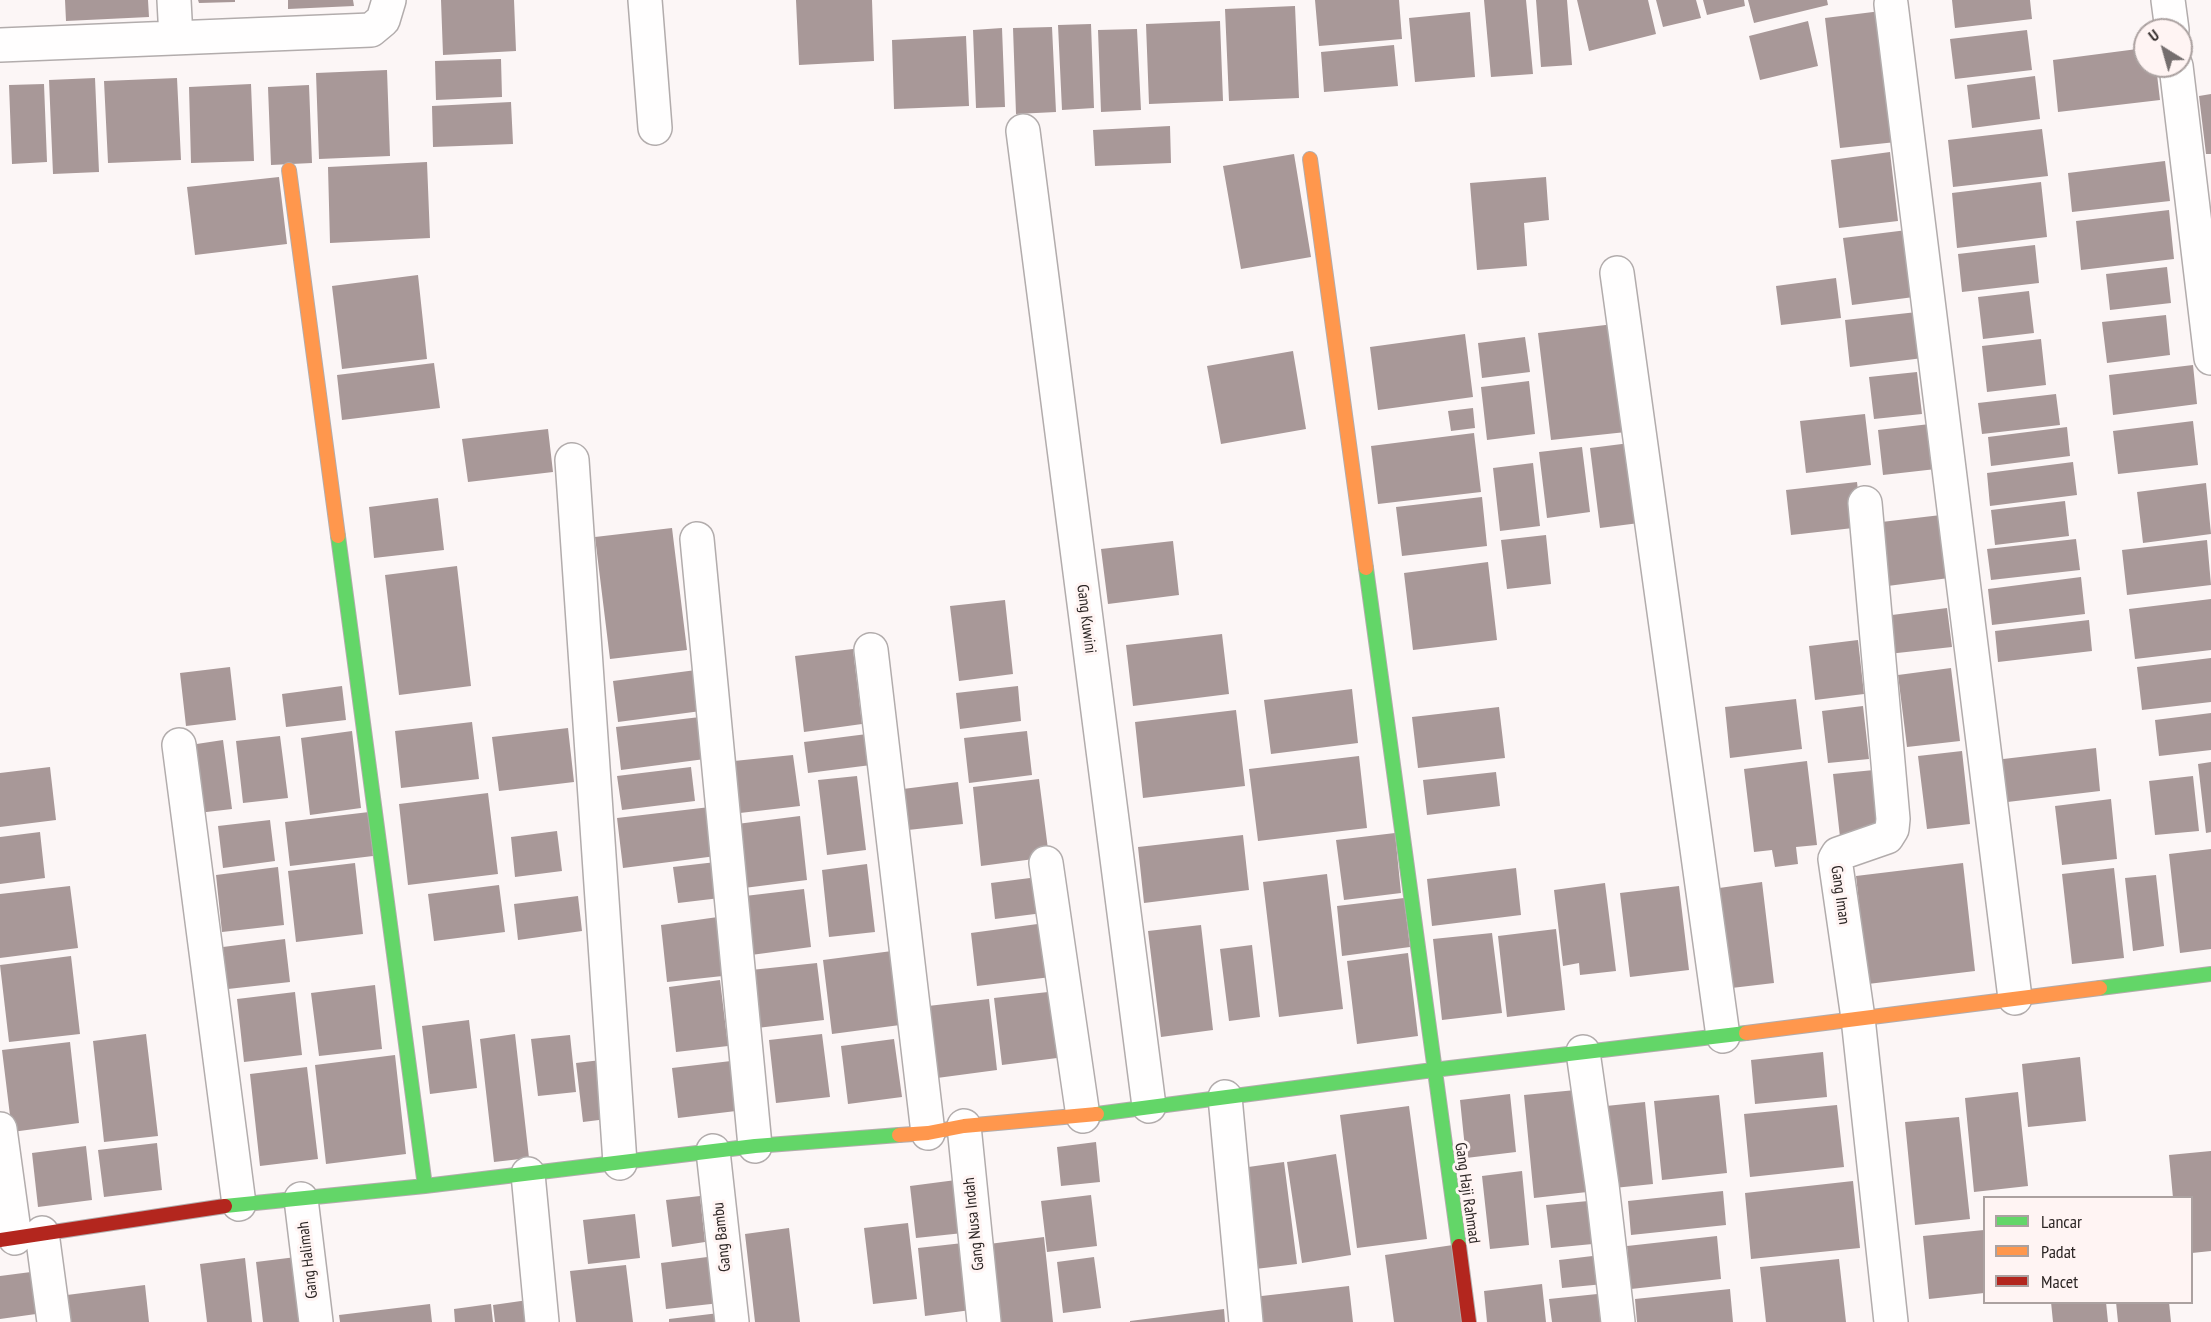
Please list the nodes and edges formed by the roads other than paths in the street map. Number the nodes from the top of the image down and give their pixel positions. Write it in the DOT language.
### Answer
graph roads {
  1 [pos="174,0"];
  2 [pos="389,0"];
  3 [pos="645,0"];
  4 [pos="2168,0"];
  5 [pos="1891,4"];
  6 [pos="2170,18"];
  7 [pos="176,38"];
  8 [pos="0,45"];
  9 [pos="2177,78"];
  10 [pos="655,128"];
  11 [pos="1023,131"];
  12 [pos="1310,159"];
  13 [pos="290,170"];
  14 [pos="1617,273"];
  15 [pos="2211,358"];
  16 [pos="572,460"];
  17 [pos="1865,503"];
  18 [pos="697,539"];
  19 [pos="872,650"];
  20 [pos="179,745"];
  21 [pos="1046,863"];
  22 [pos="2211,975"];
  23 [pos="2014,998"];
  24 [pos="1858,1018"];
  25 [pos="1723,1036"];
  26 [pos="1583,1052"];
  27 [pos="1433,1070"];
  28 [pos="1225,1097"];
  29 [pos="1149,1107"];
  30 [pos="1083,1116"];
  31 [pos="964,1126"];
  32 [pos="0,1129"];
  33 [pos="928,1133"];
  34 [pos="755,1146"];
  35 [pos="713,1151"];
  36 [pos="620,1162"];
  37 [pos="528,1174"];
  38 [pos="426,1186"];
  39 [pos="301,1199"];
  40 [pos="239,1204"];
  41 [pos="19,1237"];
  42 [pos="54,1322"];
  43 [pos="316,1322"];
  44 [pos="542,1322"];
  45 [pos="732,1322"];
  46 [pos="984,1322"];
  47 [pos="1246,1322"];
  48 [pos="1469,1322"];
  49 [pos="1618,1322"];
  50 [pos="1891,1322"];
  1 -- 7 [label="street"];
  2 -- 7 [label="street"];
  3 -- 10 [label="street"];
  4 -- 6 [label="street"];
  5 -- 23 [label="street"];
  7 -- 8 [label="street"];
  9 -- 15 [label="street"];
  11 -- 29 [label="street, Gang Kuwini"];
  12 -- 27 [label="street, Gang Haji Rahmad"];
  13 -- 38 [label="street"];
  14 -- 25 [label="street"];
  16 -- 36 [label="street"];
  17 -- 24 [label="street, Gang Iman"];
  18 -- 34 [label="street"];
  19 -- 33 [label="street"];
  20 -- 40 [label="street"];
  21 -- 30 [label="street"];
  22 -- 23 [label="street"];
  23 -- 24 [label="street"];
  24 -- 25 [label="street"];
  24 -- 50 [label="street, Gang Iman"];
  25 -- 26 [label="street"];
  26 -- 27 [label="street"];
  26 -- 49 [label="street"];
  27 -- 28 [label="street"];
  27 -- 48 [label="street, Gang Haji Rahmad"];
  28 -- 29 [label="street"];
  28 -- 47 [label="street"];
  29 -- 30 [label="street"];
  30 -- 31 [label="street"];
  31 -- 33 [label="street"];
  31 -- 46 [label="street, Gang Nusa Indah"];
  32 -- 41 [label="street"];
  33 -- 34 [label="street"];
  34 -- 35 [label="street"];
  35 -- 36 [label="street"];
  35 -- 45 [label="street, Gang Bambu"];
  36 -- 37 [label="street"];
  37 -- 38 [label="street"];
  37 -- 44 [label="street"];
  38 -- 39 [label="street"];
  39 -- 40 [label="street"];
  39 -- 43 [label="street, Gang Halimah"];
  40 -- 41 [label="street"];
  41 -- 42 [label="street"];
}
